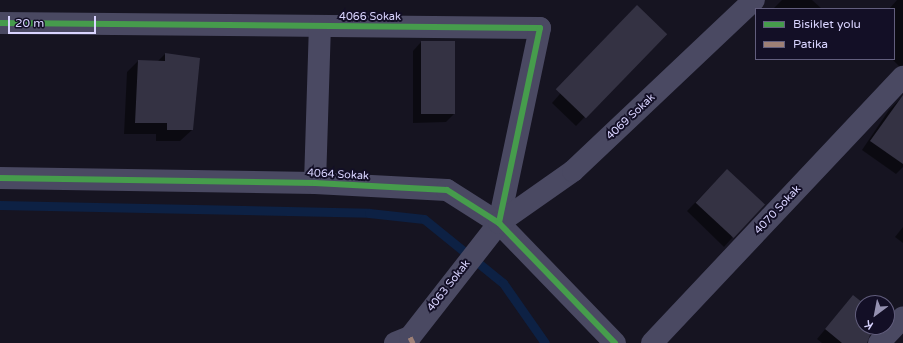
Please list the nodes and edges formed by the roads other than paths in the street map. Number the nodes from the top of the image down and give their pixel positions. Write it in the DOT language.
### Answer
graph roads {
  1 [pos="754,0"];
  2 [pos="0,23"];
  3 [pos="320,26"];
  4 [pos="903,77"];
  5 [pos="0,178"];
  6 [pos="315,184"];
  7 [pos="499,223"];
  8 [pos="903,317"];
  9 [pos="395,343"];
  10 [pos="615,343"];
  11 [pos="652,343"];
  12 [pos="880,343"];
  1 -- 7 [label="street, 4069 Sokak"];
  2 -- 3 [label="street, 4066 Sokak"];
  3 -- 6 [label="street"];
  3 -- 7 [label="street, 4066 Sokak"];
  4 -- 11 [label="street, 4070 Sokak"];
  5 -- 6 [label="street, 4064 Sokak"];
  6 -- 7 [label="street, 4064 Sokak"];
  7 -- 9 [label="street, 4063 Sokak"];
  7 -- 10 [label="street, 4064 Sokak"];
  8 -- 12 [label="street"];
}
